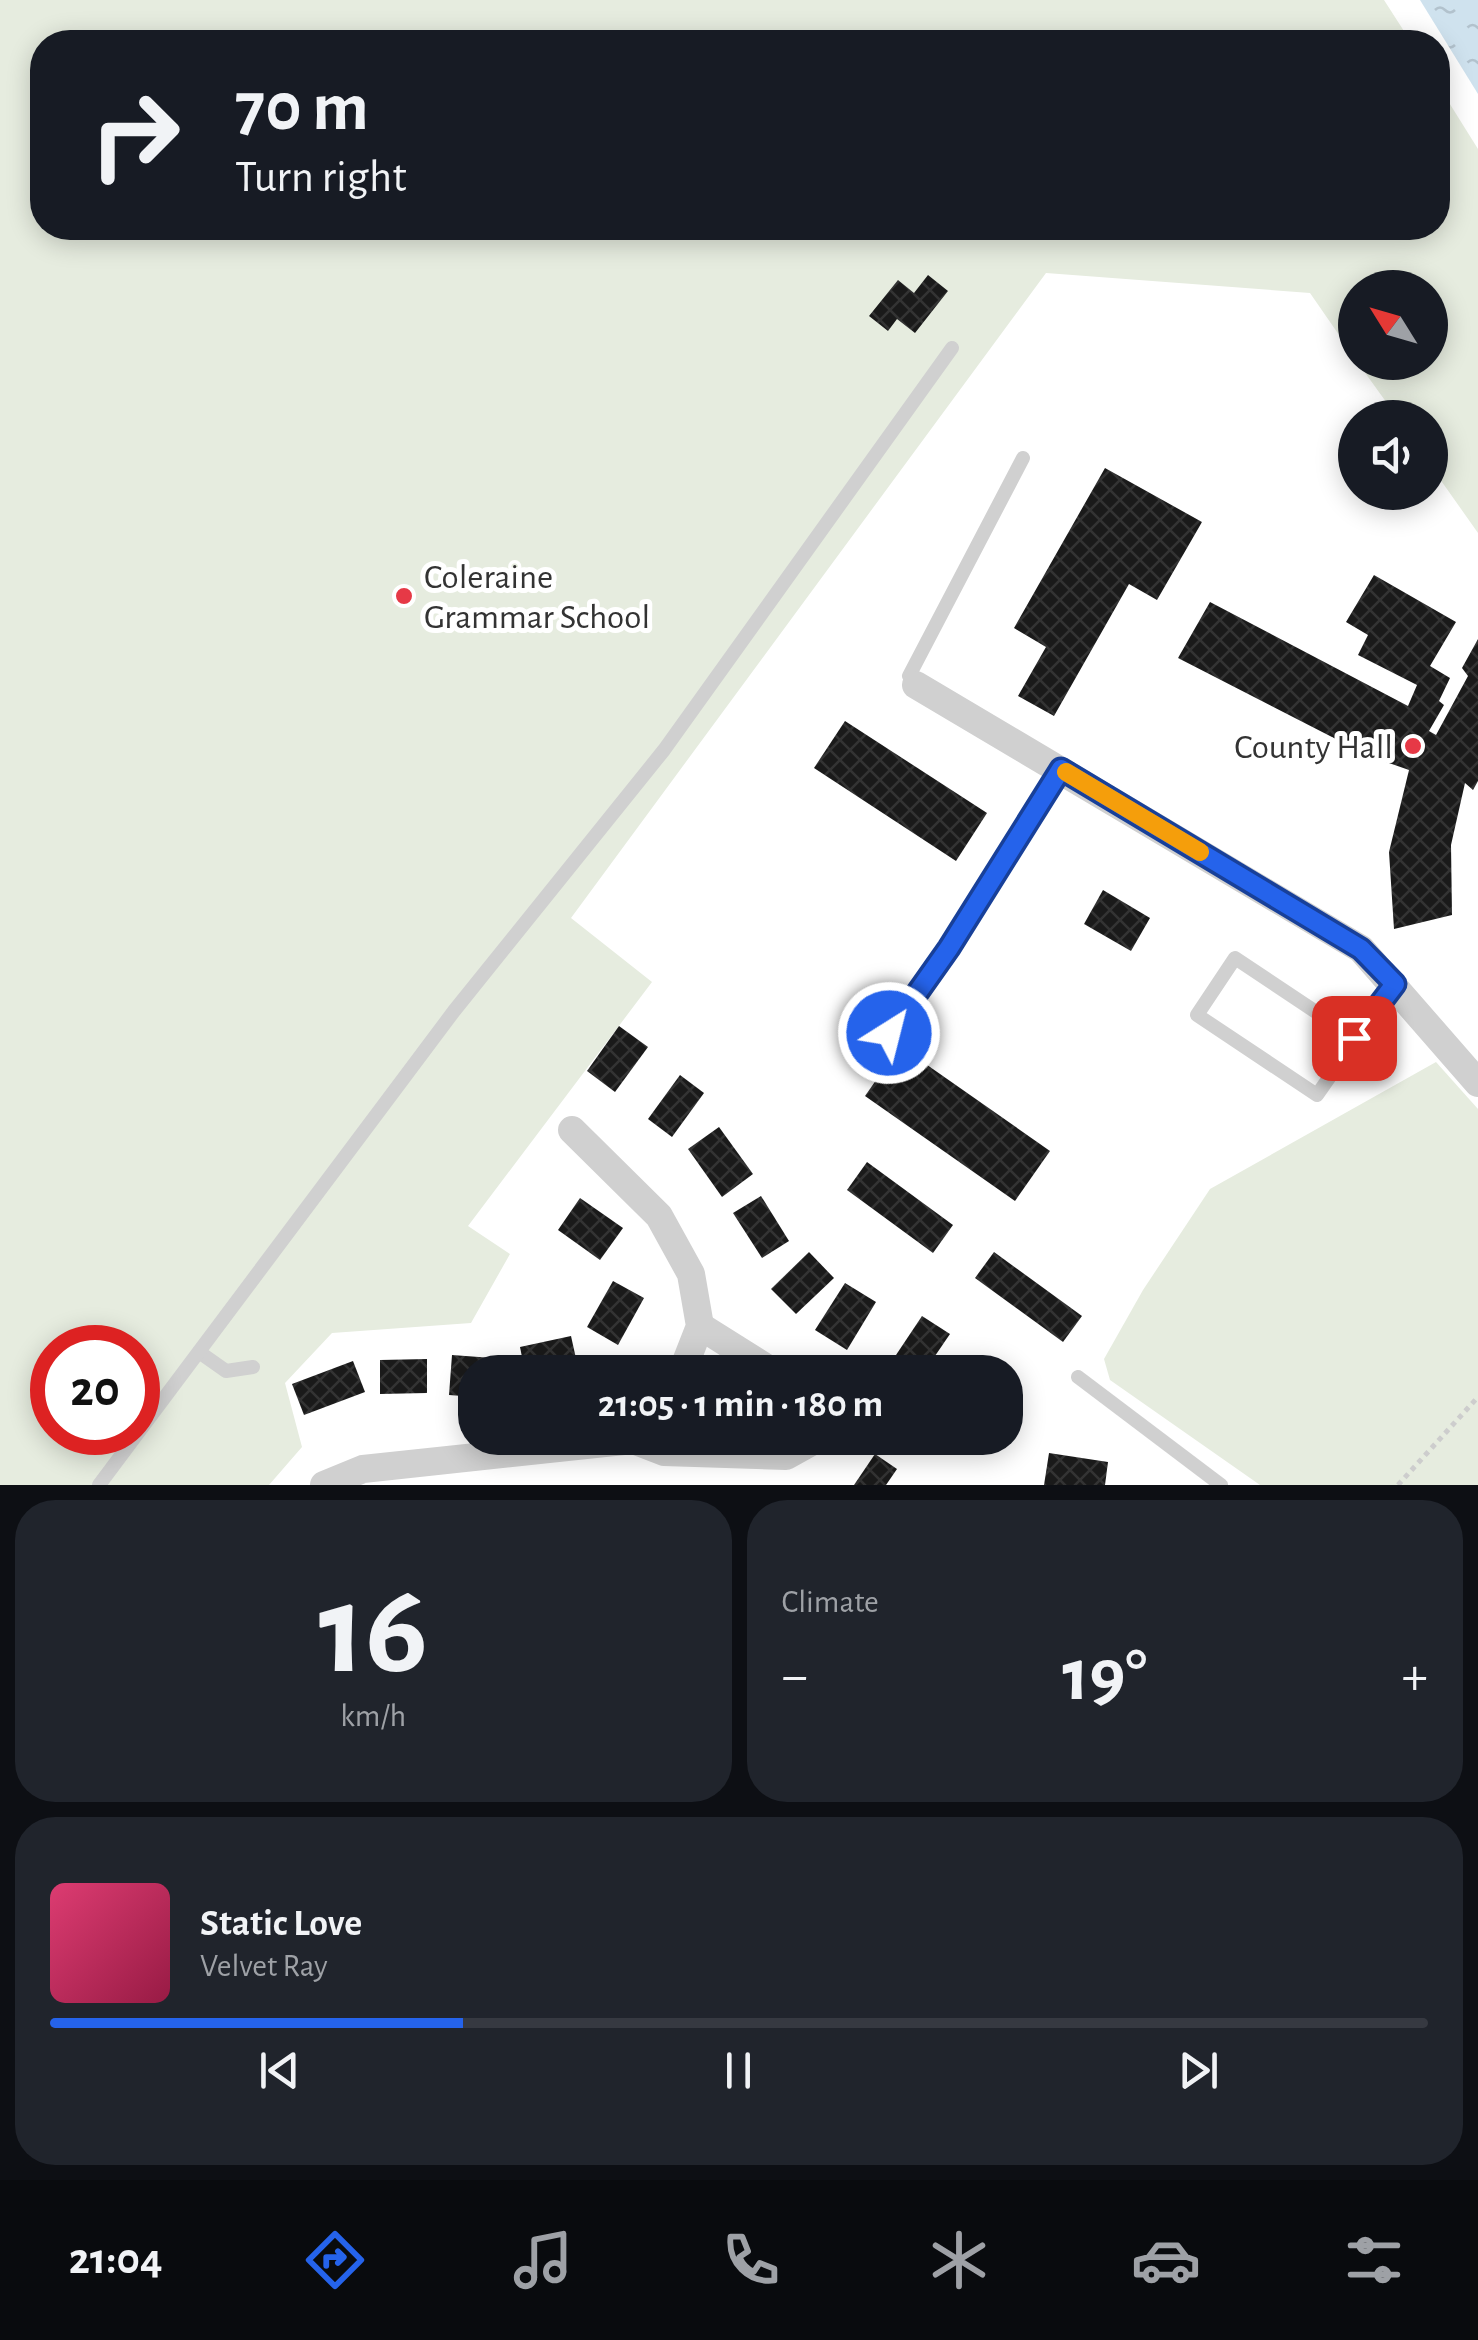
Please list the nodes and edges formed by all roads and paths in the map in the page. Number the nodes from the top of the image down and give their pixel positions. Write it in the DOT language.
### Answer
graph roads {
  1 [pos="952,348"];
  2 [pos="1023,458"];
  3 [pos="916,686"];
  4 [pos="1061,769"];
  5 [pos="1395,984"];
  6 [pos="889,1033"];
  7 [pos="1354,1038"];
  8 [pos="1478,1083"];
  9 [pos="572,1130"];
  10 [pos="700,1326"];
  11 [pos="200,1352"];
  12 [pos="689,1355"];
  13 [pos="746,1355"];
  14 [pos="252,1367"];
  15 [pos="1078,1377"];
  16 [pos="1478,1397"];
  17 [pos="494,1455"];
  18 [pos="756,1455"];
  19 [pos="788,1455"];
  20 [pos="99,1485"];
  21 [pos="324,1485"];
  22 [pos="1221,1485"];
  23 [pos="1398,1485"];
  1 -- 11 [label="lane"];
  2 -- 3 [label="lane"];
  3 -- 4 [label="street"];
  4 -- 5 [label="street"];
  4 -- 6 [label="lane"];
  5 -- 7 [label="lane"];
  5 -- 8 [label="street"];
  7 -- 7 [label="lane"];
  9 -- 10 [label="street"];
  10 -- 12 [label="street"];
  10 -- 13 [label="street"];
  11 -- 14 [label="lane"];
  11 -- 20 [label="lane"];
  15 -- 22 [label="lane"];
  16 -- 23 [label="path"];
  17 -- 21 [label="street"];
  18 -- 19 [label="street"];
}
